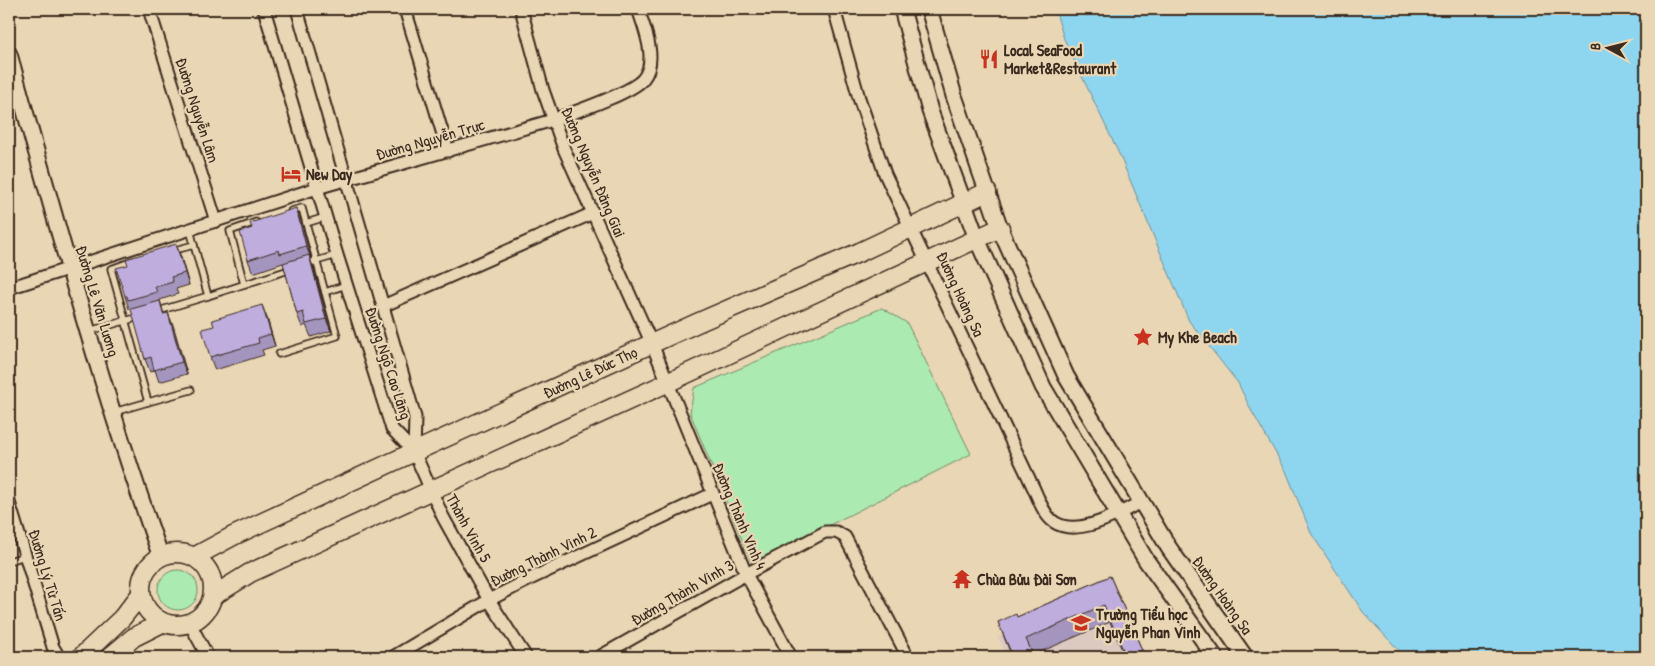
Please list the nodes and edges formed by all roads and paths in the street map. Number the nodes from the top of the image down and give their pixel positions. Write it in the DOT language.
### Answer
graph roads {
  1 [pos="149,9"];
  2 [pos="264,9"];
  3 [pos="297,9"];
  4 [pos="404,9"];
  5 [pos="521,9"];
  6 [pos="638,9"];
  7 [pos="834,9"];
  8 [pos="902,9"];
  9 [pos="929,9"];
  10 [pos="9,54"];
  11 [pos="552,120"];
  12 [pos="448,151"];
  13 [pos="346,180"];
  14 [pos="317,188"];
  15 [pos="987,192"];
  16 [pos="964,203"];
  17 [pos="248,210"];
  18 [pos="285,213"];
  19 [pos="593,213"];
  20 [pos="326,218"];
  21 [pos="216,221"];
  22 [pos="260,221"];
  23 [pos="251,224"];
  24 [pos="306,224"];
  25 [pos="911,228"];
  26 [pos="1000,228"];
  27 [pos="190,229"];
  28 [pos="976,239"];
  29 [pos="194,245"];
  30 [pos="168,252"];
  31 [pos="337,255"];
  32 [pos="143,259"];
  33 [pos="316,261"];
  34 [pos="927,262"];
  35 [pos="307,264"];
  36 [pos="298,267"];
  37 [pos="69,269"];
  38 [pos="244,284"];
  39 [pos="346,285"];
  40 [pos="9,288"];
  41 [pos="324,292"];
  42 [pos="208,296"];
  43 [pos="382,306"];
  44 [pos="126,321"];
  45 [pos="88,331"];
  46 [pos="652,344"];
  47 [pos="278,354"];
  48 [pos="668,382"];
  49 [pos="191,390"];
  50 [pos="148,402"];
  51 [pos="114,412"];
  52 [pos="414,452"];
  53 [pos="430,491"];
  54 [pos="712,494"];
  55 [pos="9,502"];
  56 [pos="1141,502"];
  57 [pos="1119,514"];
  58 [pos="25,556"];
  59 [pos="161,557"];
  60 [pos="194,557"];
  61 [pos="9,561"];
  62 [pos="746,574"];
  63 [pos="141,594"];
  64 [pos="213,596"];
  65 [pos="490,600"];
  66 [pos="162,623"];
  67 [pos="190,624"];
  68 [pos="620,652"];
  69 [pos="59,657"];
  70 [pos="81,657"];
  71 [pos="110,657"];
  72 [pos="208,657"];
  73 [pos="393,657"];
  74 [pos="526,657"];
  75 [pos="599,657"];
  76 [pos="791,657"];
  77 [pos="908,657"];
  78 [pos="1215,657"];
  79 [pos="1245,657"];
  1 -- 21 [label="street, Đường Nguyễn Lâm"];
  2 -- 14 [label="street, Đường Ngô Cao Lãng"];
  3 -- 13 [label="street, Đường Ngô Cao Lãng"];
  4 -- 12 [label="street"];
  5 -- 11 [label="street, Đường Nguyễn Đăng Giai"];
  6 -- 11 [label="street, Đường Nguyễn Trực"];
  7 -- 25 [label="street, Đường Hoàng Sa"];
  8 -- 16 [label="main road"];
  9 -- 15 [label="main road, Đường Hoàng Sa"];
  10 -- 37 [label="main road, Đường Lê Văn Lương"];
  11 -- 12 [label="street, Đường Nguyễn Trực"];
  11 -- 19 [label="street, Đường Nguyễn Đăng Giai"];
  12 -- 13 [label="street, Đường Nguyễn Trực"];
  13 -- 14 [label="street, Đường Nguyễn Trực"];
  13 -- 43 [label="street, Đường Ngô Cao Lãng"];
  14 -- 17 [label="street, Đường Nguyễn Trực"];
  14 -- 20 [label="street, Đường Ngô Cao Lãng"];
  15 -- 16 [label="main road, Đường Lê Đức Thọ"];
  15 -- 26 [label="main road, Đường Hoàng Sa"];
  16 -- 25 [label="main road, Đường Lê Đức Thọ"];
  16 -- 28 [label="main road"];
  17 -- 21 [label="street, Đường Nguyễn Trực"];
  17 -- 23 [label="lane"];
  18 -- 24 [label="lane"];
  19 -- 43 [label="street"];
  19 -- 46 [label="street, Đường Nguyễn Đăng Giai"];
  20 -- 24 [label="lane"];
  20 -- 31 [label="street, Đường Ngô Cao Lãng"];
  21 -- 27 [label="street, Đường Nguyễn Trực"];
  22 -- 23 [label="lane"];
  23 -- 38 [label="lane"];
  24 -- 33 [label="lane"];
  25 -- 34 [label="street, Đường Hoàng Sa"];
  25 -- 46 [label="main road, Đường Lê Đức Thọ"];
  26 -- 28 [label="main road"];
  26 -- 56 [label="main road, Đường Hoàng Sa"];
  27 -- 29 [label="lane"];
  27 -- 37 [label="street, Đường Nguyễn Trực"];
  28 -- 34 [label="main road"];
  28 -- 57 [label="main road"];
  29 -- 30 [label="lane"];
  29 -- 42 [label="lane"];
  31 -- 33 [label="lane"];
  31 -- 39 [label="street, Đường Ngô Cao Lãng"];
  32 -- 44 [label="lane"];
  33 -- 35 [label="lane"];
  33 -- 41 [label="lane"];
  34 -- 48 [label="main road"];
  34 -- 57 [label="street, Đường Hoàng Sa"];
  36 -- 38 [label="lane"];
  37 -- 40 [label="street, Đường Nguyễn Trực"];
  37 -- 45 [label="main road, Đường Lê Văn Lương"];
  38 -- 42 [label="lane"];
  39 -- 41 [label="lane"];
  39 -- 52 [label="street, Đường Ngô Cao Lãng"];
  41 -- 47 [label="lane"];
  42 -- 44 [label="lane"];
  43 -- 52 [label="street, Đường Ngô Cao Lãng"];
  44 -- 45 [label="lane"];
  44 -- 50 [label="lane"];
  45 -- 51 [label="main road, Đường Lê Văn Lương"];
  46 -- 48 [label="street, Đường Nguyễn Đăng Giai"];
  46 -- 52 [label="main road, Đường Lê Đức Thọ"];
  48 -- 53 [label="main road"];
  48 -- 54 [label="street, Đường Thành Vinh 4"];
  49 -- 50 [label="lane"];
  50 -- 51 [label="lane"];
  51 -- 59 [label="main road, Đường Lê Văn Lương"];
  52 -- 53 [label="street, Thành Vinh 5"];
  52 -- 60 [label="main road, Đường Lê Đức Thọ"];
  53 -- 64 [label="main road"];
  53 -- 65 [label="street, Thành Vinh 5"];
  54 -- 62 [label="street, Đường Thành Vinh 4"];
  54 -- 65 [label="street, Đường Thành Vinh 2"];
  55 -- 58 [label="street, Đường Lý Từ Tấn"];
  56 -- 57 [label="street, Đường Hoàng Sa"];
  56 -- 79 [label="main road, Đường Hoàng Sa"];
  57 -- 78 [label="main road"];
  58 -- 61 [label="lane"];
  58 -- 69 [label="street, Đường Lý Từ Tấn"];
  59 -- 60 [label="main road"];
  59 -- 63 [label="main road"];
  60 -- 64 [label="main road"];
  62 -- 68 [label="street, Đường Thành Vinh 3"];
  62 -- 76 [label="street, Đường Thành Vinh 4"];
  62 -- 77 [label="street, Đường Thành Vinh 3"];
  63 -- 66 [label="main road"];
  63 -- 70 [label="main road"];
  64 -- 67 [label="main road"];
  65 -- 73 [label="street, Đường Thành Vinh 2"];
  65 -- 74 [label="street, Thành Vinh 5"];
  66 -- 67 [label="main road"];
  66 -- 71 [label="main road"];
  67 -- 72 [label="street"];
  68 -- 75 [label="street, Đường Thành Vinh 3"];
}
